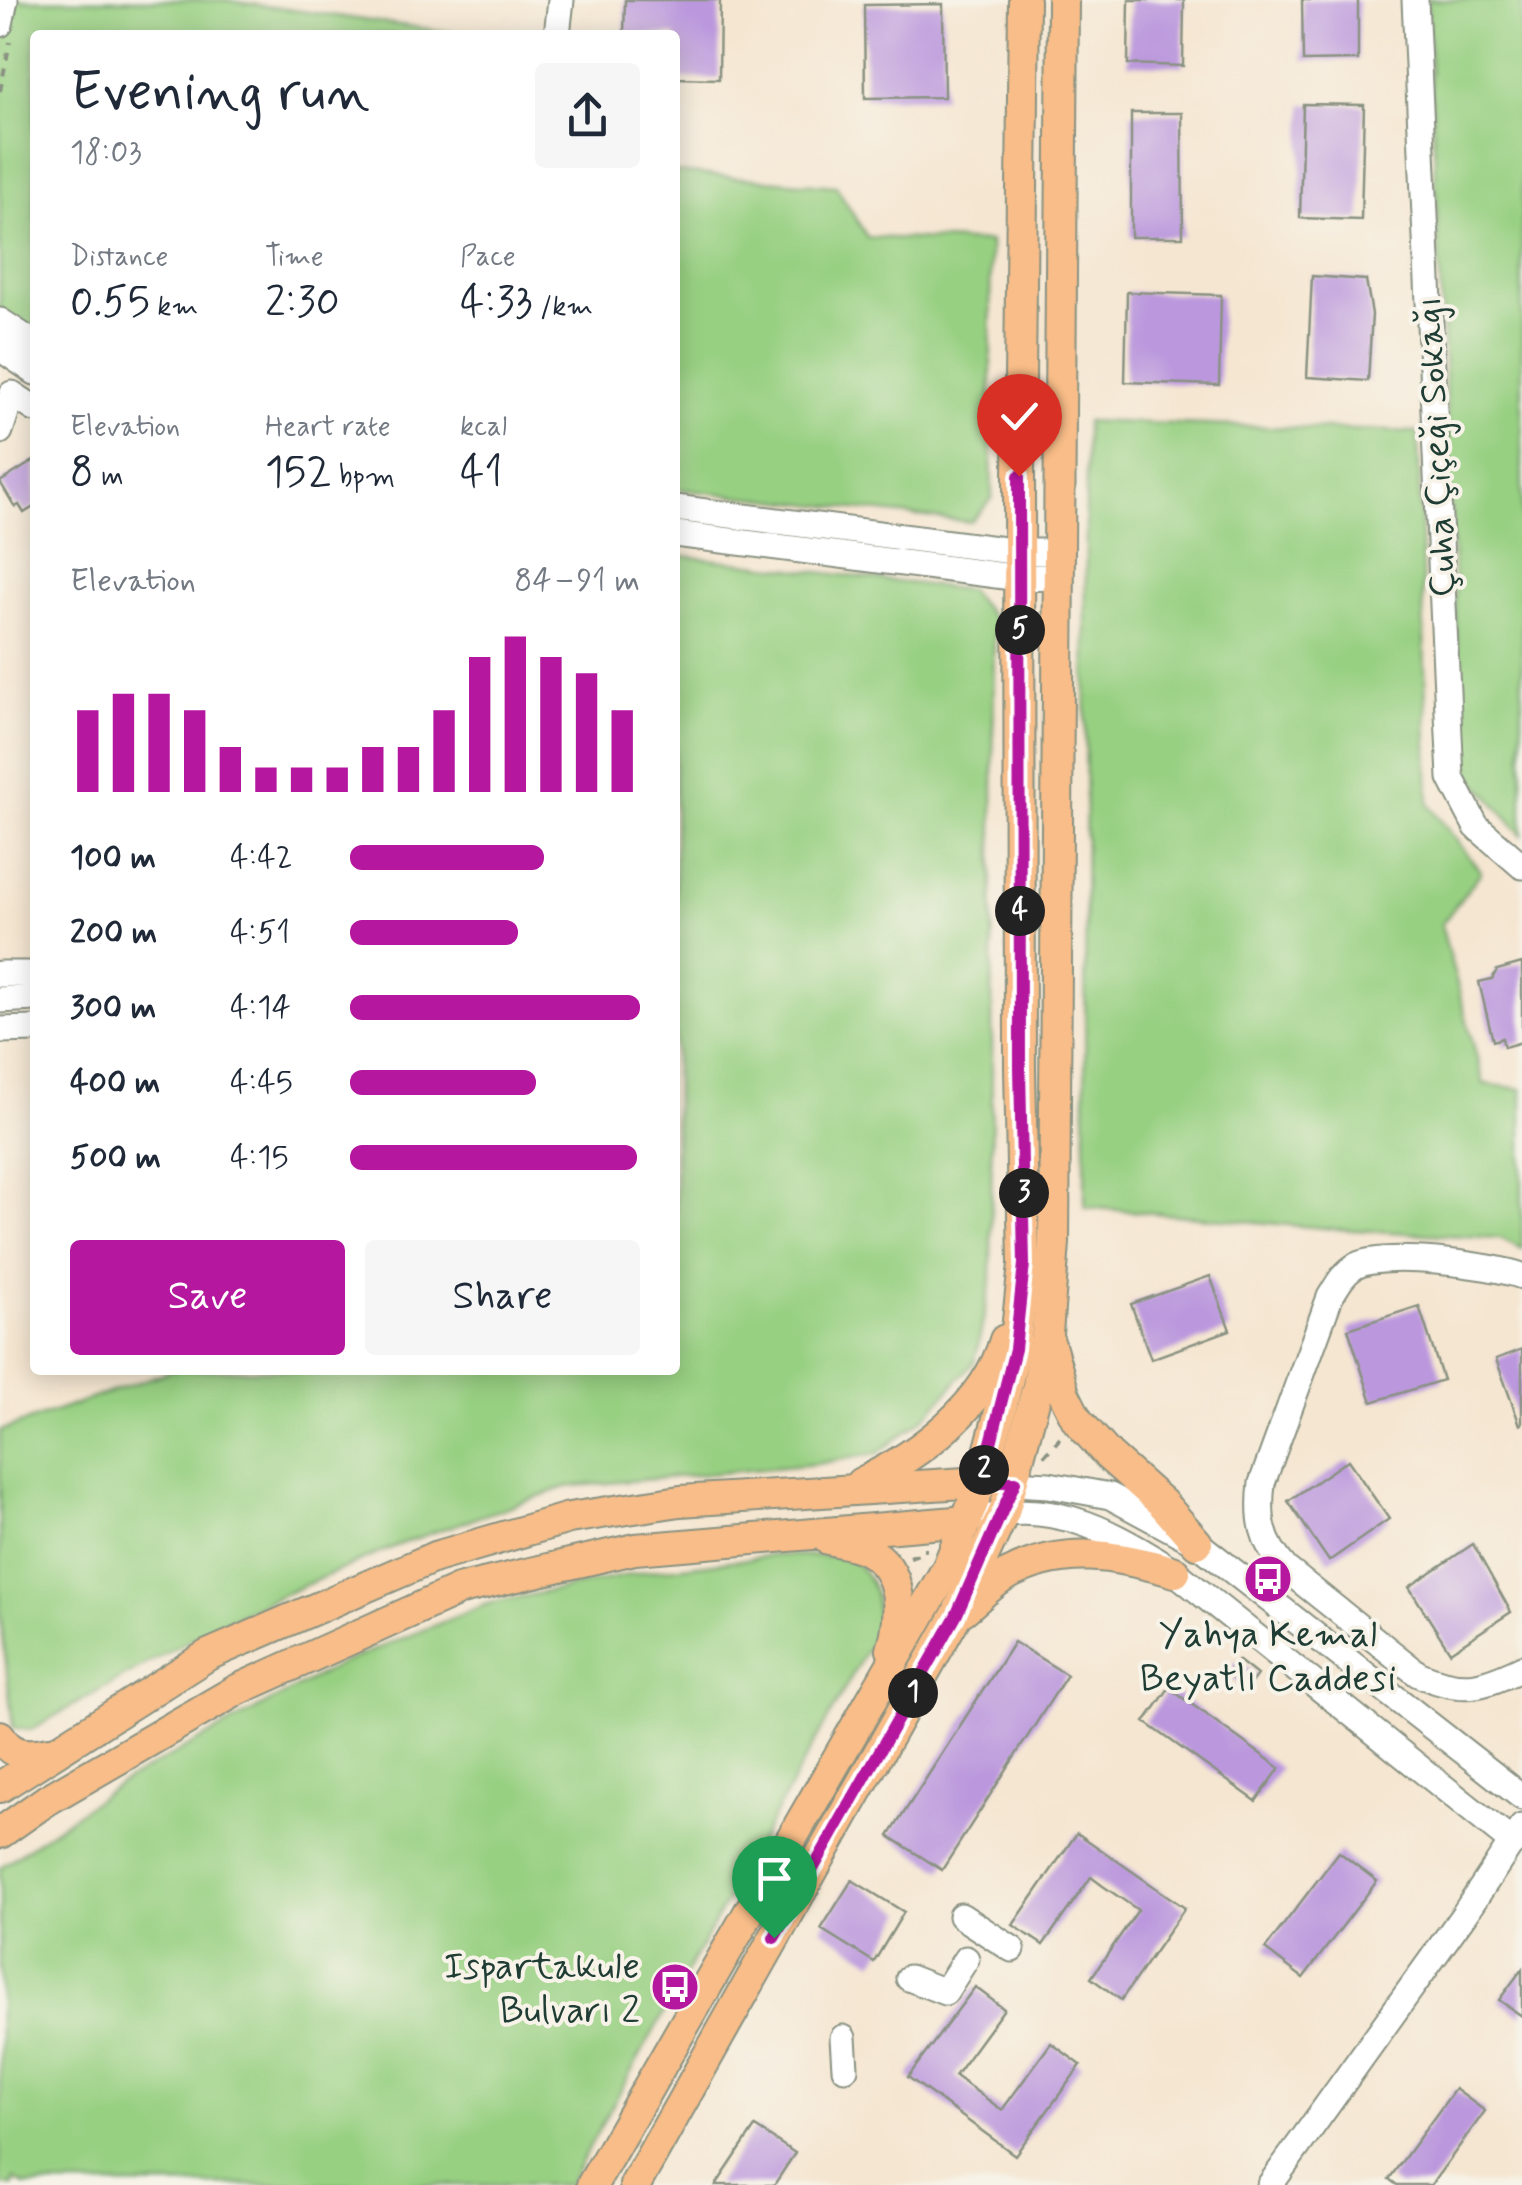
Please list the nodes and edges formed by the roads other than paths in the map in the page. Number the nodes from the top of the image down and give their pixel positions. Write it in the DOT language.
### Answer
graph roads {
  1 [pos="5,0"];
  2 [pos="560,0"];
  3 [pos="1024,0"];
  4 [pos="1063,0"];
  5 [pos="1414,0"];
  6 [pos="0,24"];
  7 [pos="557,30"];
  8 [pos="0,321"];
  9 [pos="30,341"];
  10 [pos="0,348"];
  11 [pos="30,369"];
  12 [pos="30,406"];
  13 [pos="0,431"];
  14 [pos="680,509"];
  15 [pos="680,534"];
  16 [pos="1020,565"];
  17 [pos="1057,565"];
  18 [pos="1522,866"];
  19 [pos="0,974"];
  20 [pos="30,974"];
  21 [pos="30,998"];
  22 [pos="0,1000"];
  23 [pos="30,1029"];
  24 [pos="0,1030"];
  25 [pos="1024,1264"];
  26 [pos="1522,1276"];
  27 [pos="1047,1334"];
  28 [pos="981,1482"];
  29 [pos="1015,1482"];
  30 [pos="845,1490"];
  31 [pos="1004,1512"];
  32 [pos="966,1522"];
  33 [pos="811,1534"];
  34 [pos="1197,1543"];
  35 [pos="1175,1572"];
  36 [pos="956,1616"];
  37 [pos="1522,1668"];
  38 [pos="880,1682"];
  39 [pos="0,1736"];
  40 [pos="50,1752"];
  41 [pos="0,1787"];
  42 [pos="1522,1797"];
  43 [pos="0,1834"];
  44 [pos="1518,1835"];
  45 [pos="962,1916"];
  46 [pos="1012,1949"];
  47 [pos="966,1959"];
  48 [pos="909,1978"];
  49 [pos="843,2038"];
  50 [pos="845,2068"];
  51 [pos="592,2185"];
  52 [pos="634,2185"];
  53 [pos="1270,2185"];
  1 -- 6 [label="street"];
  2 -- 7 [label="street"];
  3 -- 16 [label="main road"];
  4 -- 17 [label="main road"];
  5 -- 18 [label="street, Çuha Çiçeği Sokağı"];
  8 -- 9 [label="street"];
  10 -- 11 [label="street"];
  12 -- 13 [label="street"];
  14 -- 16 [label="street"];
  15 -- 16 [label="street"];
  16 -- 17 [label="street"];
  16 -- 25 [label="main road"];
  17 -- 27 [label="main road"];
  19 -- 20 [label="street"];
  21 -- 22 [label="street"];
  23 -- 24 [label="street"];
  25 -- 28 [label="main road"];
  25 -- 30 [label="main road"];
  26 -- 37 [label="street"];
  27 -- 29 [label="main road"];
  27 -- 34 [label="main road"];
  28 -- 29 [label="street"];
  28 -- 30 [label="main road"];
  28 -- 32 [label="main road"];
  29 -- 31 [label="main road"];
  29 -- 34 [label="street"];
  30 -- 40 [label="main road"];
  31 -- 32 [label="street"];
  31 -- 35 [label="street"];
  31 -- 36 [label="main road"];
  32 -- 33 [label="main road"];
  32 -- 38 [label="main road"];
  33 -- 38 [label="main road"];
  33 -- 43 [label="main road"];
  34 -- 42 [label="street"];
  35 -- 36 [label="main road"];
  35 -- 44 [label="street"];
  36 -- 52 [label="main road"];
  38 -- 51 [label="main road"];
  39 -- 40 [label="main road"];
  40 -- 41 [label="main road"];
  44 -- 53 [label="street"];
  45 -- 46 [label="street"];
  47 -- 48 [label="street"];
  49 -- 50 [label="street"];
}
